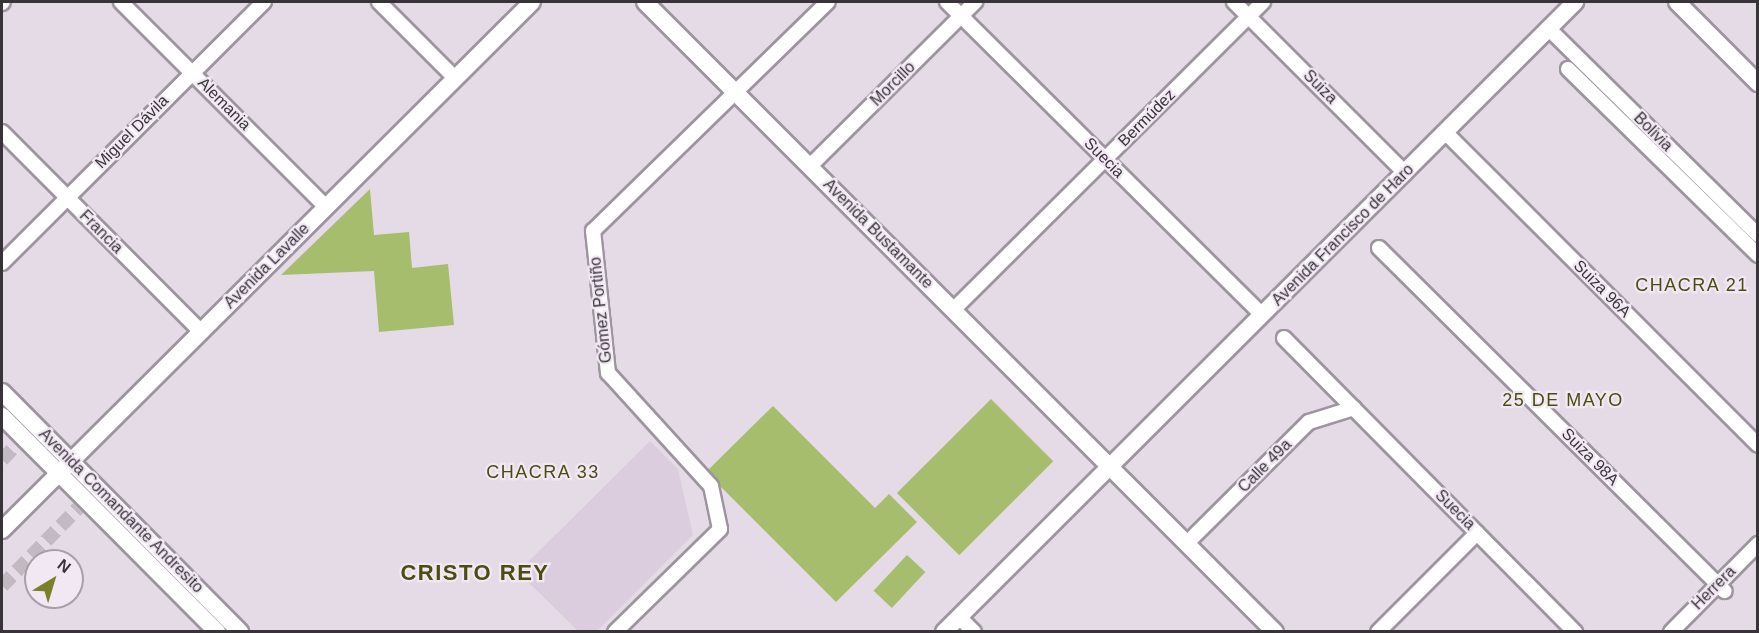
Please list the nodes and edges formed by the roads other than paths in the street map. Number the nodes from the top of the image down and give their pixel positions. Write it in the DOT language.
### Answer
graph roads {
  1 [pos="121,2"];
  2 [pos="264,2"];
  3 [pos="379,2"];
  4 [pos="532,2"];
  5 [pos="645,2"];
  6 [pos="828,2"];
  7 [pos="946,2"];
  8 [pos="975,2"];
  9 [pos="1234,2"];
  10 [pos="1263,2"];
  11 [pos="1575,2"];
  12 [pos="1677,2"];
  13 [pos="961,16"];
  14 [pos="1249,16"];
  15 [pos="1548,28"];
  16 [pos="1568,69"];
  17 [pos="192,73"];
  18 [pos="455,78"];
  19 [pos="1758,83"];
  20 [pos="735,92"];
  21 [pos="2,132"];
  22 [pos="1446,132"];
  23 [pos="1105,159"];
  24 [pos="810,166"];
  25 [pos="1406,173"];
  26 [pos="67,198"];
  27 [pos="326,207"];
  28 [pos="1758,235"];
  29 [pos="1378,248"];
  30 [pos="1758,255"];
  31 [pos="2,263"];
  32 [pos="953,310"];
  33 [pos="1262,315"];
  34 [pos="201,332"];
  35 [pos="1284,338"];
  36 [pos="2,392"];
  37 [pos="1354,408"];
  38 [pos="2,416"];
  39 [pos="1758,445"];
  40 [pos="71,461"];
  41 [pos="1110,467"];
  42 [pos="59,473"];
  43 [pos="2,530"];
  44 [pos="1478,533"];
  45 [pos="1187,543"];
  46 [pos="1758,544"];
  47 [pos="1758,558"];
  48 [pos="1721,587"];
  49 [pos="959,616"];
  50 [pos="217,632"];
  51 [pos="240,632"];
  52 [pos="615,632"];
  53 [pos="944,632"];
  54 [pos="974,632"];
  55 [pos="1275,632"];
  56 [pos="1378,632"];
  57 [pos="1575,632"];
  58 [pos="1671,632"];
  59 [pos="1684,632"];
  1 -- 17 [label="street, Alemania"];
  2 -- 17 [label="street, Miguel Dávila"];
  3 -- 18 [label="street"];
  4 -- 18 [label="main road, Avenida Lavalle"];
  5 -- 20 [label="main road, Avenida Bustamante"];
  6 -- 20 [label="street, Gómez Portiño"];
  7 -- 13 [label="street, Suecia"];
  8 -- 13 [label="street, Morcillo"];
  9 -- 14 [label="street, Suiza"];
  10 -- 14 [label="street, Bermúdez"];
  11 -- 15 [label="main road, Avenida Francisco de Haro"];
  12 -- 19 [label="main road"];
  13 -- 23 [label="street, Suecia"];
  13 -- 24 [label="street, Morcillo"];
  14 -- 23 [label="street, Bermúdez"];
  14 -- 25 [label="street, Suiza"];
  15 -- 22 [label="main road, Avenida Francisco de Haro"];
  15 -- 28 [label="street, Bolivia"];
  16 -- 30 [label="street, Bolivia"];
  17 -- 26 [label="street, Miguel Dávila"];
  17 -- 27 [label="street, Alemania"];
  18 -- 27 [label="main road, Avenida Lavalle"];
  20 -- 24 [label="main road, Avenida Bustamante"];
  20 -- 52 [label="street, Gómez Portiño"];
  21 -- 26 [label="street, Francia"];
  22 -- 25 [label="main road, Avenida Francisco de Haro"];
  22 -- 39 [label="street, Suiza 96A"];
  23 -- 32 [label="street, Bermúdez"];
  23 -- 33 [label="street, Suecia"];
  24 -- 32 [label="main road, Avenida Bustamante"];
  25 -- 33 [label="main road, Avenida Francisco de Haro"];
  26 -- 31 [label="street, Miguel Dávila"];
  26 -- 34 [label="street, Francia"];
  27 -- 34 [label="main road, Avenida Lavalle"];
  29 -- 48 [label="street, Suiza 98A"];
  32 -- 41 [label="main road, Avenida Bustamante"];
  33 -- 41 [label="main road, Avenida Francisco de Haro"];
  34 -- 40 [label="main road, Avenida Lavalle"];
  35 -- 37 [label="street, Suecia"];
  36 -- 40 [label="main road, Avenida Comandante Andresito"];
  37 -- 44 [label="street, Suecia"];
  37 -- 45 [label="street, Calle 49a"];
  38 -- 42 [label="main road, Avenida Comandante Andresito"];
  40 -- 42 [label="main road, Avenida Lavalle"];
  40 -- 51 [label="main road, Avenida Comandante Andresito"];
  41 -- 45 [label="main road, Avenida Bustamante"];
  41 -- 49 [label="main road, Avenida Francisco de Haro"];
  42 -- 43 [label="main road, Avenida Lavalle"];
  42 -- 50 [label="main road, Avenida Comandante Andresito"];
  44 -- 56 [label="street"];
  44 -- 57 [label="street, Suecia"];
  45 -- 55 [label="main road, Avenida Bustamante"];
  46 -- 48 [label="street, Herrera"];
  47 -- 48 [label="street, Herrera"];
  48 -- 58 [label="street, Herrera"];
  48 -- 59 [label="street, Herrera"];
  49 -- 53 [label="main road, Avenida Francisco de Haro"];
  49 -- 54 [label="street"];
}
